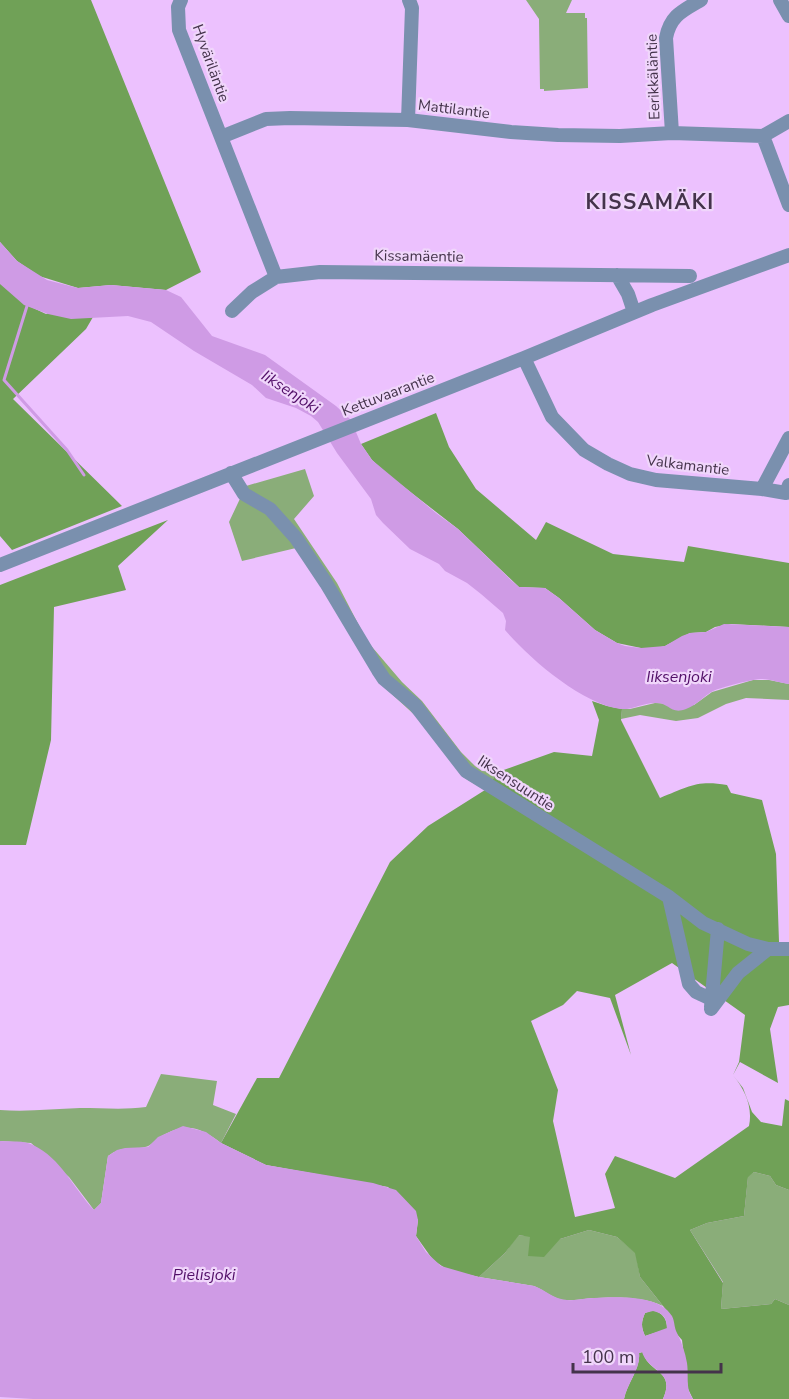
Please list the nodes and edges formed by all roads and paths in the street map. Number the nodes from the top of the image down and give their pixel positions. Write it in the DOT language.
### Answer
graph roads {
  1 [pos="181,0"];
  2 [pos="409,0"];
  3 [pos="701,0"];
  4 [pos="780,0"];
  5 [pos="789,16"];
  6 [pos="408,120"];
  7 [pos="789,121"];
  8 [pos="672,133"];
  9 [pos="763,136"];
  10 [pos="221,137"];
  11 [pos="789,205"];
  12 [pos="789,255"];
  13 [pos="616,275"];
  14 [pos="690,276"];
  15 [pos="276,277"];
  16 [pos="232,311"];
  17 [pos="634,312"];
  18 [pos="524,358"];
  19 [pos="789,438"];
  20 [pos="783,464"];
  21 [pos="231,473"];
  22 [pos="789,485"];
  23 [pos="762,489"];
  24 [pos="0,565"];
  25 [pos="669,897"];
  26 [pos="718,929"];
  27 [pos="768,949"];
  28 [pos="789,949"];
  29 [pos="711,999"];
  1 -- 10 [label="street, Hyväriläntie"];
  2 -- 6 [label="street"];
  3 -- 8 [label="street, Eerikkäläntie"];
  4 -- 5 [label="street"];
  6 -- 8 [label="street, Mattilantie"];
  6 -- 10 [label="street, Mattilantie"];
  7 -- 9 [label="street"];
  8 -- 9 [label="street, Mattilantie"];
  9 -- 11 [label="street"];
  10 -- 15 [label="street"];
  12 -- 17 [label="street, Kettuvaarantie"];
  13 -- 14 [label="street, Kissamäentie"];
  13 -- 15 [label="street, Kissamäentie"];
  13 -- 17 [label="street"];
  15 -- 16 [label="street, Kissamäentie"];
  17 -- 18 [label="street, Kettuvaarantie"];
  18 -- 21 [label="street, Kettuvaarantie"];
  18 -- 23 [label="street, Valkamantie"];
  19 -- 20 [label="street"];
  20 -- 23 [label="street"];
  21 -- 24 [label="street, Kettuvaarantie"];
  21 -- 25 [label="street, Iiksensuuntie"];
  22 -- 23 [label="street, Valkamantie"];
  25 -- 26 [label="street, Iiksensuuntie"];
  25 -- 29 [label="street"];
  26 -- 27 [label="street, Iiksensuuntie"];
  26 -- 29 [label="street"];
  27 -- 28 [label="street, Iiksensuuntie"];
  27 -- 29 [label="street"];
}
